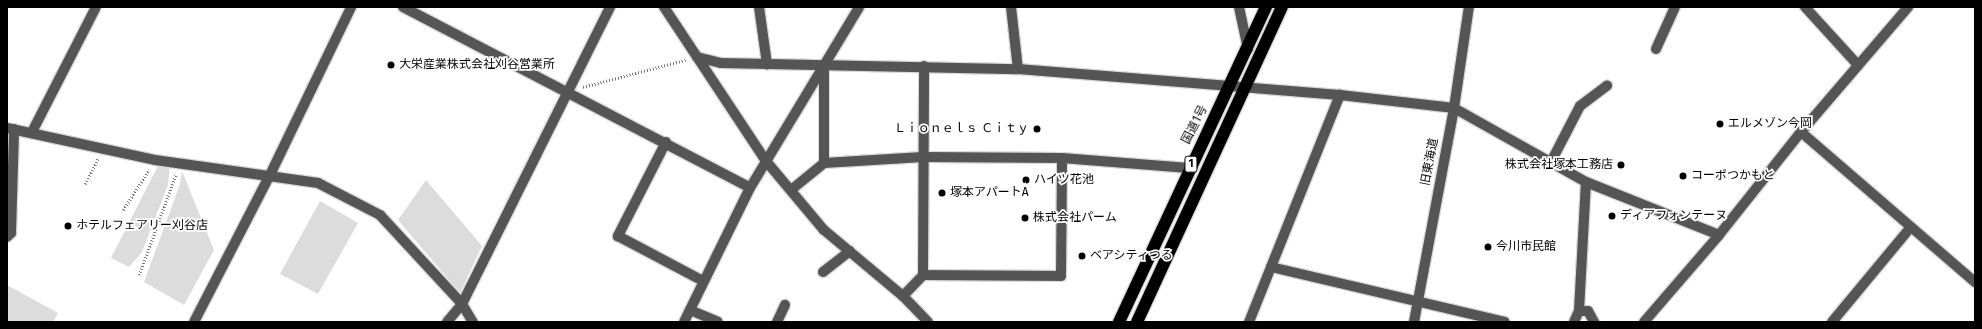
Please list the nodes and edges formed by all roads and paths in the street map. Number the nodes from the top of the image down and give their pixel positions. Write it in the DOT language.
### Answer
graph roads {
  1 [pos="96,7"];
  2 [pos="351,7"];
  3 [pos="403,7"];
  4 [pos="610,7"];
  5 [pos="664,7"];
  6 [pos="759,7"];
  7 [pos="859,7"];
  8 [pos="1012,7"];
  9 [pos="1239,7"];
  10 [pos="1266,7"];
  11 [pos="1282,7"];
  12 [pos="1469,7"];
  13 [pos="1676,7"];
  14 [pos="1805,7"];
  15 [pos="1908,7"];
  16 [pos="1248,49"];
  17 [pos="1656,49"];
  18 [pos="697,57"];
  19 [pos="767,64"];
  20 [pos="1858,65"];
  21 [pos="924,66"];
  22 [pos="824,67"];
  23 [pos="1018,69"];
  24 [pos="1607,86"];
  25 [pos="1230,87"];
  26 [pos="1246,89"];
  27 [pos="567,92"];
  28 [pos="1340,95"];
  29 [pos="1454,108"];
  30 [pos="11,129"];
  31 [pos="32,132"];
  32 [pos="1801,132"];
  33 [pos="666,142"];
  34 [pos="103,148"];
  35 [pos="923,157"];
  36 [pos="1062,158"];
  37 [pos="155,160"];
  38 [pos="766,161"];
  39 [pos="178,162"];
  40 [pos="1551,162"];
  41 [pos="824,163"];
  42 [pos="1189,168"];
  43 [pos="269,177"];
  44 [pos="1586,182"];
  45 [pos="85,184"];
  46 [pos="750,188"];
  47 [pos="791,190"];
  48 [pos="123,210"];
  49 [pos="1910,228"];
  50 [pos="1720,235"];
  51 [pos="7,237"];
  52 [pos="850,251"];
  53 [pos="1271,267"];
  54 [pos="823,272"];
  55 [pos="139,274"];
  56 [pos="923,275"];
  57 [pos="703,281"];
  58 [pos="1975,282"];
  59 [pos="903,296"];
  60 [pos="1419,300"];
  61 [pos="462,304"];
  62 [pos="785,305"];
  63 [pos="690,310"];
  64 [pos="1579,311"];
  65 [pos="194,322"];
  66 [pos="448,322"];
  67 [pos="473,322"];
  68 [pos="684,322"];
  69 [pos="718,322"];
  70 [pos="777,322"];
  71 [pos="928,322"];
  72 [pos="1119,322"];
  73 [pos="1137,322"];
  74 [pos="1249,322"];
  75 [pos="1414,322"];
  76 [pos="1505,322"];
  77 [pos="1574,322"];
  78 [pos="1594,322"];
  79 [pos="1644,322"];
  80 [pos="1832,322"];
  1 -- 31 [label="street"];
  2 -- 43 [label="street"];
  3 -- 27 [label="street"];
  4 -- 27 [label="street"];
  5 -- 18 [label="street"];
  6 -- 19 [label="street"];
  7 -- 22 [label="street"];
  8 -- 23 [label="street"];
  9 -- 16 [label="street"];
  10 -- 16 [label="highway, 国道1号 / 1"];
  11 -- 26 [label="highway, 1"];
  12 -- 29 [label="street, 旧東海道"];
  13 -- 17 [label="street"];
  14 -- 20 [label="street"];
  15 -- 20 [label="street"];
  16 -- 25 [label="highway, 国道1号 / 1"];
  18 -- 19 [label="street"];
  18 -- 27 [label="path"];
  18 -- 38 [label="street"];
  19 -- 22 [label="street"];
  20 -- 32 [label="street"];
  21 -- 22 [label="street"];
  21 -- 23 [label="street"];
  21 -- 35 [label="street"];
  22 -- 38 [label="street"];
  22 -- 41 [label="street"];
  23 -- 25 [label="street"];
  24 -- 40 [label="street"];
  25 -- 26 [label="street"];
  25 -- 42 [label="highway, 国道1号 / 1"];
  26 -- 28 [label="street"];
  26 -- 73 [label="highway, 1"];
  27 -- 33 [label="street"];
  27 -- 61 [label="street"];
  28 -- 29 [label="street"];
  28 -- 53 [label="street"];
  29 -- 40 [label="street"];
  29 -- 60 [label="street, 旧東海道"];
  30 -- 31 [label="street"];
  30 -- 51 [label="street"];
  31 -- 34 [label="street"];
  32 -- 49 [label="street"];
  32 -- 50 [label="street"];
  33 -- 46 [label="street"];
  33 -- 57 [label="street"];
  34 -- 37 [label="street"];
  34 -- 45 [label="path"];
  35 -- 36 [label="street"];
  35 -- 41 [label="street"];
  35 -- 56 [label="street"];
  36 -- 42 [label="street"];
  36 -- 56 [label="street"];
  37 -- 39 [label="street"];
  37 -- 48 [label="path"];
  38 -- 46 [label="street"];
  38 -- 47 [label="street"];
  39 -- 43 [label="street"];
  39 -- 55 [label="path"];
  40 -- 44 [label="street"];
  41 -- 47 [label="street"];
  42 -- 72 [label="highway, 国道1号 / 1"];
  43 -- 61 [label="street"];
  43 -- 65 [label="street"];
  44 -- 50 [label="street"];
  44 -- 64 [label="street"];
  46 -- 57 [label="street"];
  47 -- 52 [label="street"];
  49 -- 58 [label="street"];
  49 -- 80 [label="street"];
  50 -- 79 [label="street"];
  52 -- 54 [label="street"];
  52 -- 59 [label="street"];
  53 -- 60 [label="street"];
  53 -- 74 [label="street"];
  56 -- 59 [label="street"];
  57 -- 63 [label="street"];
  59 -- 71 [label="street"];
  60 -- 75 [label="street, 旧東海道"];
  60 -- 76 [label="street"];
  61 -- 66 [label="street"];
  61 -- 67 [label="street"];
  62 -- 70 [label="street"];
  63 -- 68 [label="street"];
  63 -- 69 [label="street"];
  64 -- 77 [label="street"];
  64 -- 78 [label="street"];
}
